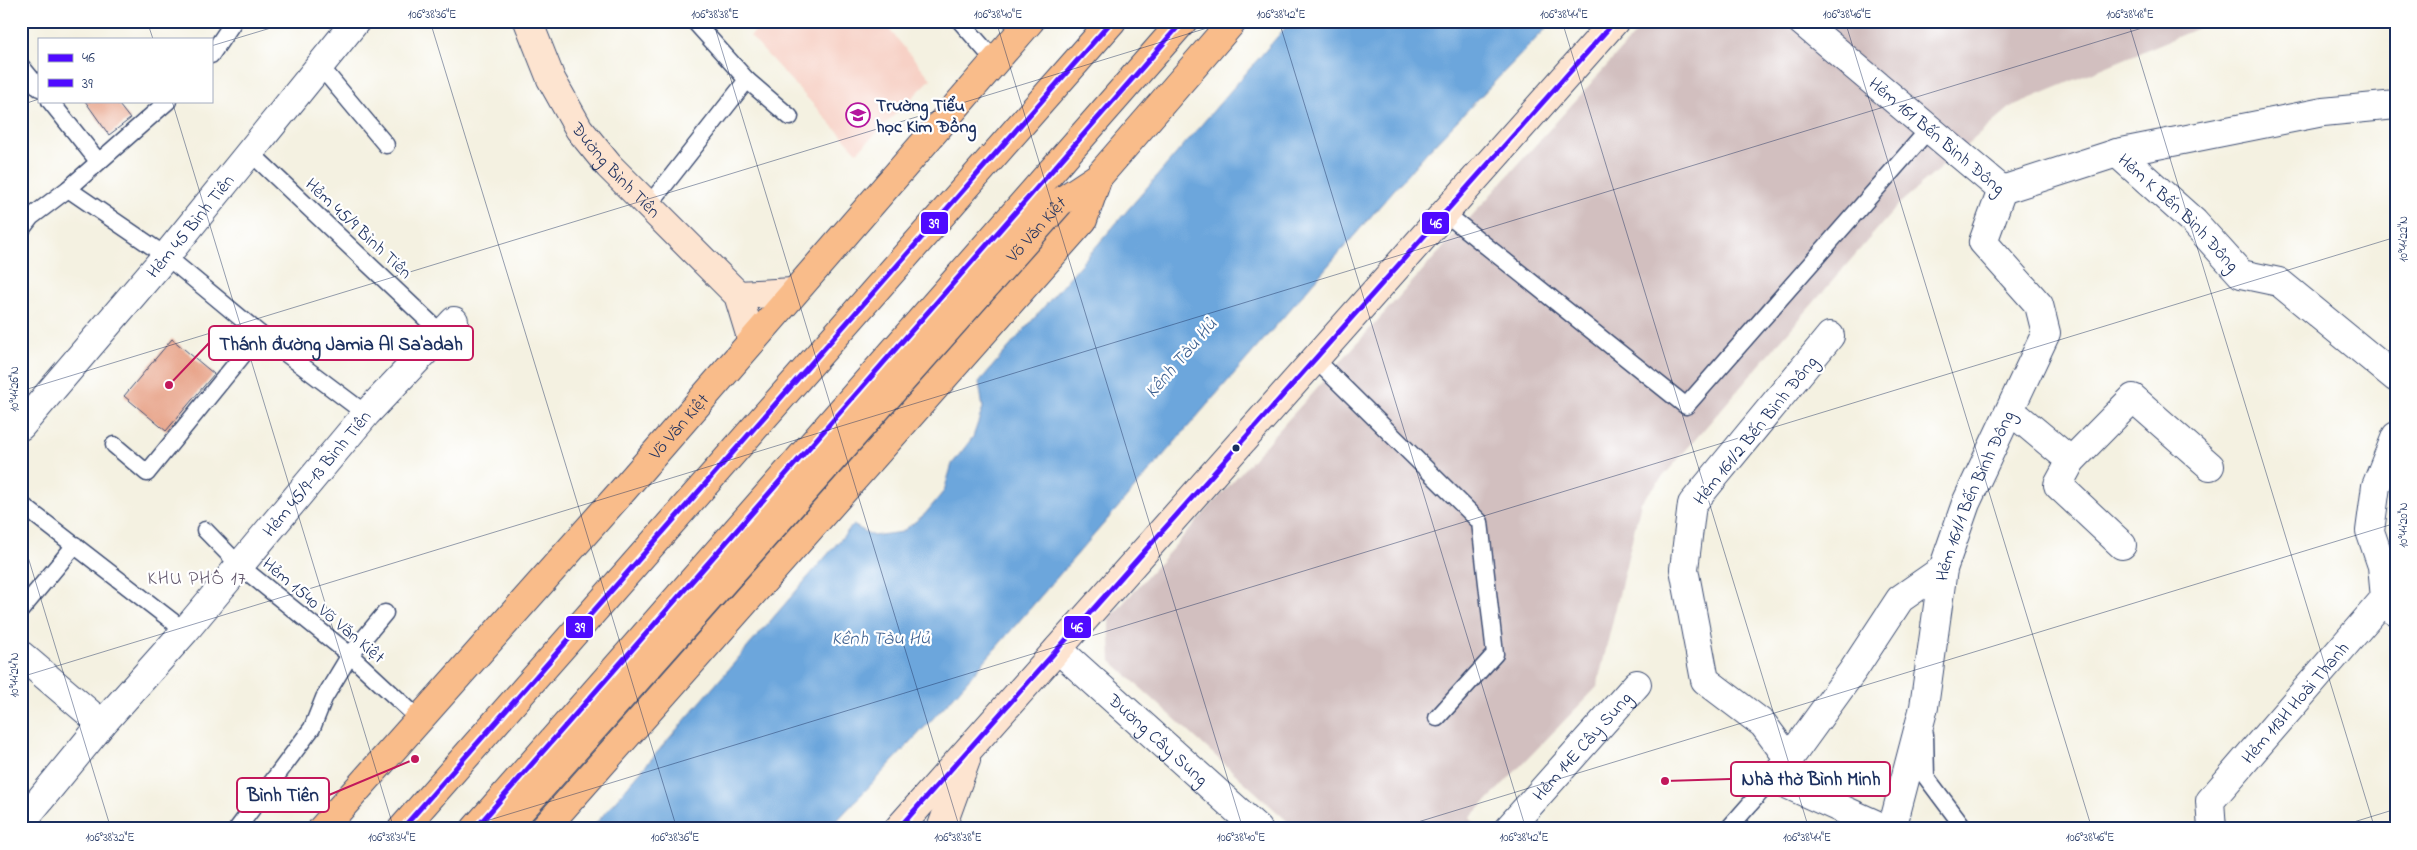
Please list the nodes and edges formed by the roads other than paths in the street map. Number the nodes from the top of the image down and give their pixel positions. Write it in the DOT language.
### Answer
graph roads {
  1 [pos="234,21"];
  2 [pos="356,21"];
  3 [pos="528,21"];
  4 [pos="694,21"];
  5 [pos="960,21"];
  6 [pos="1030,21"];
  7 [pos="1112,21"];
  8 [pos="1183,21"];
  9 [pos="1234,21"];
  10 [pos="1615,21"];
  11 [pos="1801,21"];
  12 [pos="212,54"];
  13 [pos="995,61"];
  14 [pos="21,66"];
  15 [pos="320,66"];
  16 [pos="747,80"];
  17 [pos="38,87"];
  18 [pos="51,102"];
  19 [pos="167,102"];
  20 [pos="2396,104"];
  21 [pos="790,117"];
  22 [pos="1929,129"];
  23 [pos="386,145"];
  24 [pos="250,152"];
  25 [pos="2117,153"];
  26 [pos="98,161"];
  27 [pos="1098,177"];
  28 [pos="68,189"];
  29 [pos="2002,190"];
  30 [pos="649,205"];
  31 [pos="1445,213"];
  32 [pos="25,218"];
  33 [pos="166,256"];
  34 [pos="794,292"];
  35 [pos="738,295"];
  36 [pos="448,327"];
  37 [pos="260,334"];
  38 [pos="1830,336"];
  39 [pos="752,341"];
  40 [pos="1315,359"];
  41 [pos="2396,378"];
  42 [pos="2011,411"];
  43 [pos="366,414"];
  44 [pos="21,426"];
  45 [pos="2396,436"];
  46 [pos="114,445"];
  47 [pos="2071,461"];
  48 [pos="2210,466"];
  49 [pos="21,504"];
  50 [pos="205,530"];
  51 [pos="74,545"];
  52 [pos="2122,545"];
  53 [pos="240,566"];
  54 [pos="1944,569"];
  55 [pos="2390,605"];
  56 [pos="21,610"];
  57 [pos="385,613"];
  58 [pos="185,631"];
  59 [pos="1058,649"];
  60 [pos="21,655"];
  61 [pos="350,656"];
  62 [pos="1637,684"];
  63 [pos="1924,707"];
  64 [pos="1437,718"];
  65 [pos="419,719"];
  66 [pos="102,724"];
  67 [pos="970,747"];
  68 [pos="1781,769"];
  69 [pos="26,809"];
  70 [pos="1246,825"];
  71 [pos="237,829"];
  72 [pos="322,829"];
  73 [pos="402,829"];
  74 [pos="475,829"];
  75 [pos="504,829"];
  76 [pos="544,829"];
  77 [pos="898,829"];
  78 [pos="942,829"];
  79 [pos="1508,829"];
  80 [pos="1728,829"];
  81 [pos="1886,829"];
  82 [pos="1892,829"];
  83 [pos="1965,829"];
  84 [pos="2212,829"];
  1 -- 12 [label="lane"];
  2 -- 15 [label="street, Hẻm 45 Bình Tiên"];
  3 -- 30 [label="street, Đường Bình Tiên"];
  4 -- 16 [label="lane"];
  5 -- 13 [label="lane"];
  6 -- 13 [label="main road, Võ Văn Kiệt"];
  7 -- 73 [label="main road"];
  8 -- 74 [label="main road, Võ Văn Kiệt"];
  9 -- 27 [label="main road, Võ Văn Kiệt"];
  10 -- 31 [label="street"];
  11 -- 22 [label="street, Hẻm 161 Bến Bình Đông"];
  13 -- 34 [label="main road, Võ Văn Kiệt"];
  14 -- 17 [label="lane"];
  15 -- 23 [label="lane"];
  15 -- 24 [label="street, Hẻm 45 Bình Tiên"];
  16 -- 21 [label="lane"];
  16 -- 30 [label="lane"];
  18 -- 26 [label="lane"];
  19 -- 26 [label="lane"];
  20 -- 25 [label="street, Hẻm K Bến Bình Đông"];
  22 -- 29 [label="street, Hẻm 161 Bến Bình Đông"];
  22 -- 31 [label="lane"];
  24 -- 33 [label="street, Hẻm 45 Bình Tiên"];
  24 -- 36 [label="lane, Hẻm 45/9 Bình Tiên"];
  25 -- 29 [label="street, Hẻm 161 Bến Bình Đông"];
  25 -- 41 [label="street, Hẻm K Bến Bình Đông"];
  26 -- 28 [label="lane"];
  27 -- 75 [label="main road, Võ Văn Kiệt"];
  27 -- 76 [label="main road, Võ Văn Kiệt"];
  28 -- 32 [label="lane"];
  28 -- 33 [label="lane"];
  29 -- 42 [label="street, Hẻm 161/1 Bến Bình Đông"];
  30 -- 35 [label="street, Đường Bình Tiên"];
  31 -- 40 [label="street"];
  33 -- 37 [label="lane"];
  33 -- 44 [label="street, Hẻm 45 Bình Tiên"];
  34 -- 35 [label="street"];
  34 -- 39 [label="main road, Võ Văn Kiệt"];
  35 -- 39 [label="street, Đường Bình Tiên"];
  36 -- 43 [label="street, Hẻm 45/9-13 Bình Tiên"];
  37 -- 43 [label="lane"];
  37 -- 46 [label="lane"];
  38 -- 68 [label="street, Hẻm 161/2 Bến Bình Đông"];
  39 -- 65 [label="main road, Võ Văn Kiệt"];
  40 -- 59 [label="street"];
  40 -- 64 [label="lane"];
  42 -- 47 [label="street"];
  42 -- 54 [label="street, Hẻm 161/1 Bến Bình Đông"];
  43 -- 53 [label="street, Hẻm 45/9-13 Bình Tiên"];
  45 -- 55 [label="street"];
  47 -- 48 [label="street"];
  47 -- 52 [label="street"];
  49 -- 51 [label="lane"];
  50 -- 53 [label="lane, Hẻm 1540 Võ Văn Kiệt"];
  51 -- 56 [label="lane"];
  51 -- 58 [label="lane"];
  53 -- 58 [label="street, Hẻm 45/9-13 Bình Tiên"];
  53 -- 61 [label="lane, Hẻm 1540 Võ Văn Kiệt"];
  54 -- 63 [label="street, Hẻm 161/1 Bến Bình Đông"];
  54 -- 68 [label="street"];
  55 -- 84 [label="street, Hẻm 113H Hoài Thanh"];
  57 -- 61 [label="lane"];
  58 -- 66 [label="street, Hẻm 45/9-13 Bình Tiên"];
  59 -- 67 [label="street"];
  59 -- 70 [label="street, Đường Cây Sung"];
  60 -- 66 [label="street"];
  61 -- 65 [label="lane, Hẻm 1540 Võ Văn Kiệt"];
  61 -- 71 [label="lane"];
  62 -- 79 [label="street, Hẻm 14E Cây Sung"];
  63 -- 82 [label="street, Hẻm 161/1 Bến Bình Đông"];
  63 -- 83 [label="lane"];
  65 -- 72 [label="main road, Võ Văn Kiệt"];
  66 -- 69 [label="street, Hẻm 45/9-13 Bình Tiên"];
  67 -- 77 [label="street"];
  67 -- 78 [label="street"];
  68 -- 80 [label="lane"];
  68 -- 81 [label="street, Hẻm 161/2 Bến Bình Đông"];
}
